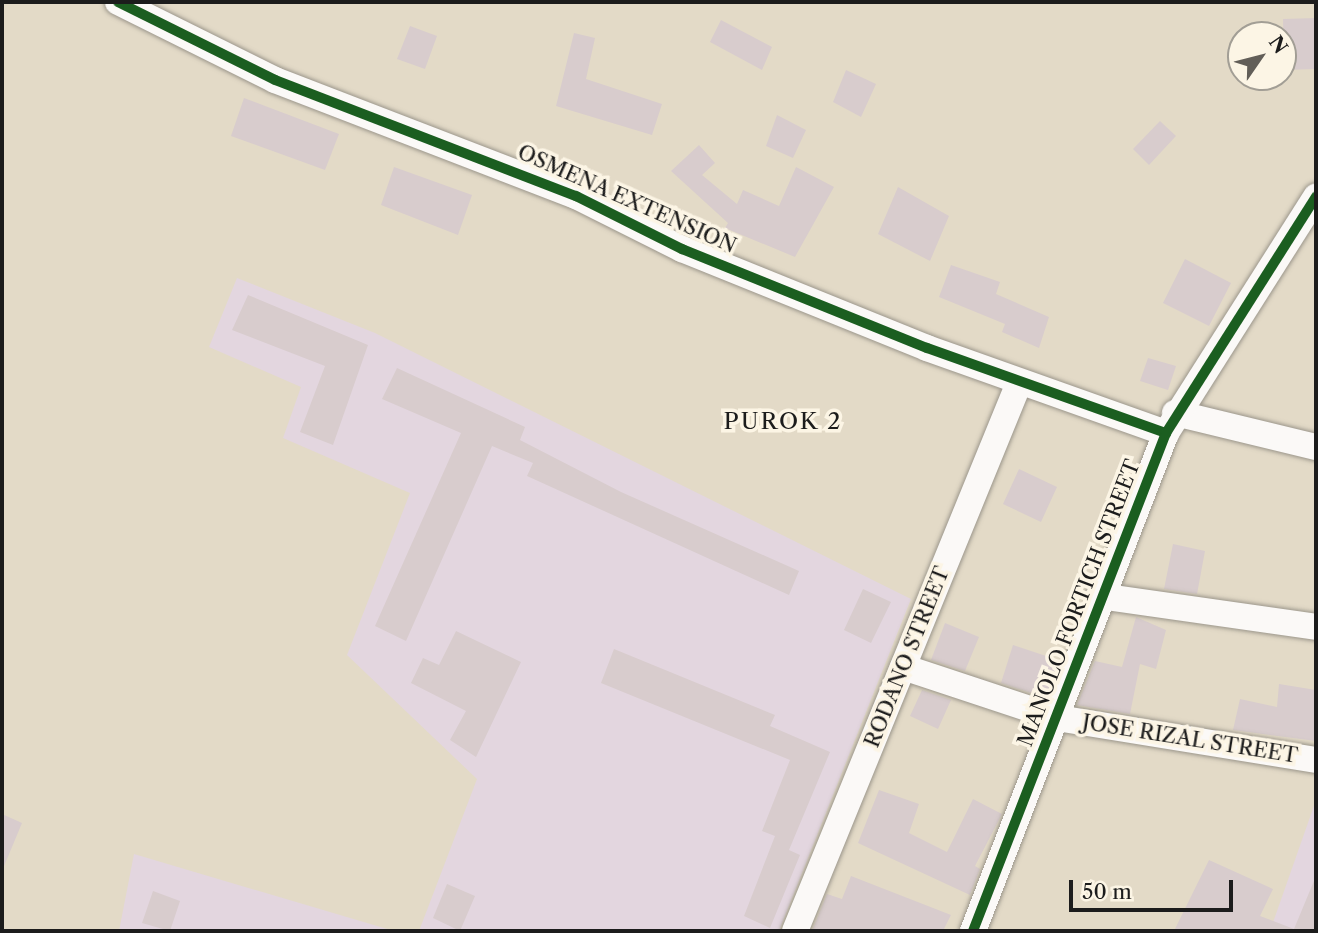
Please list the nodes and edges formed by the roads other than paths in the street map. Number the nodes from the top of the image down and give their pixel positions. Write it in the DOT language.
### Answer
graph roads {
  1 [pos="117,2"];
  2 [pos="1316,197"];
  3 [pos="1019,383"];
  4 [pos="1170,423"];
  5 [pos="1316,447"];
  6 [pos="1099,596"];
  7 [pos="1316,627"];
  8 [pos="903,667"];
  9 [pos="1057,718"];
  10 [pos="1316,760"];
  11 [pos="795,931"];
  12 [pos="973,931"];
  1 -- 3 [label="street, OSMENA EXTENSION"];
  2 -- 4 [label="street, MANOLO FORTICH STREET"];
  3 -- 4 [label="street, OSMENA EXTENSION"];
  3 -- 8 [label="street, RODANO STREET"];
  4 -- 5 [label="street, OSMENA EXTENSION"];
  4 -- 6 [label="street, MANOLO FORTICH STREET"];
  6 -- 7 [label="street"];
  6 -- 9 [label="street, MANOLO FORTICH STREET"];
  8 -- 9 [label="street, JOSE RIZAL STREET"];
  8 -- 11 [label="street, RODANO STREET"];
  9 -- 10 [label="street, JOSE RIZAL STREET"];
  9 -- 12 [label="street, MANOLO FORTICH STREET"];
}
